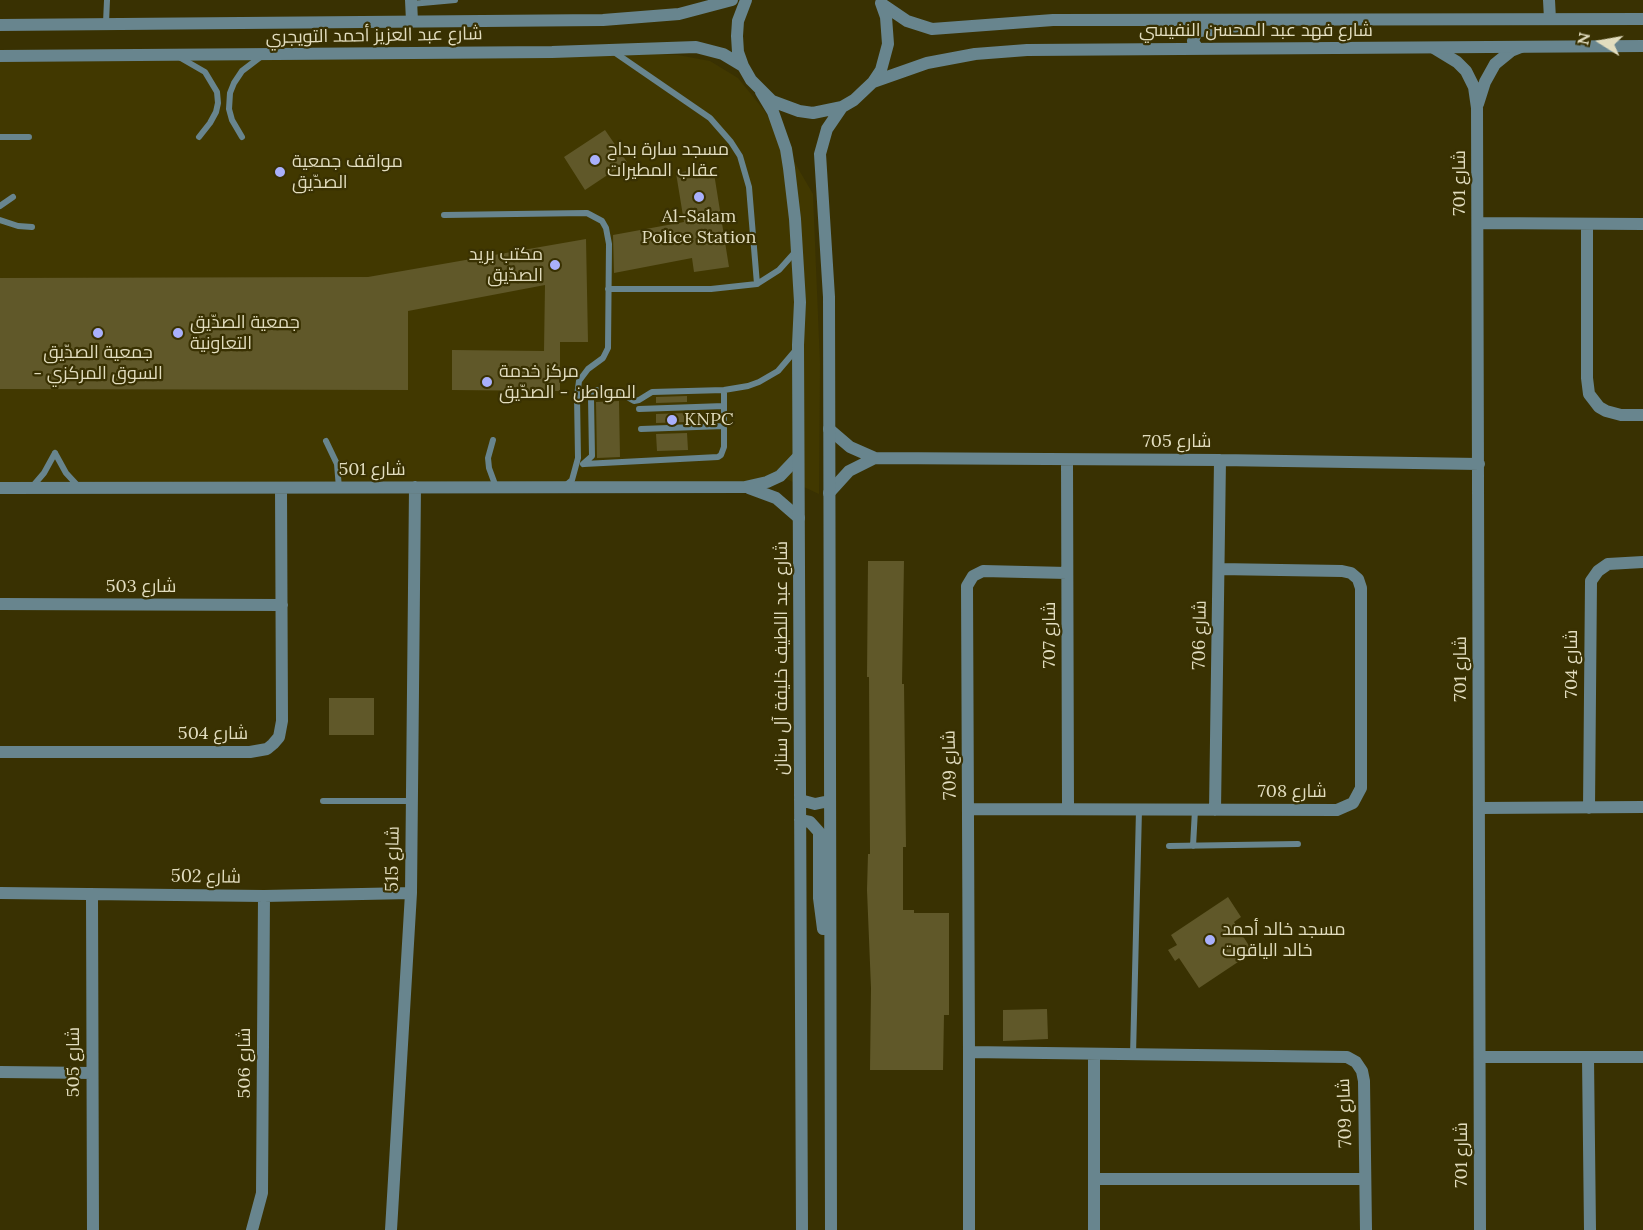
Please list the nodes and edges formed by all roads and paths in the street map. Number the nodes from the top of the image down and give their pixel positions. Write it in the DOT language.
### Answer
graph roads {
  1 [pos="107,0"];
  2 [pos="455,0"];
  3 [pos="732,0"];
  4 [pos="747,0"];
  5 [pos="1549,0"];
  6 [pos="411,2"];
  7 [pos="881,2"];
  8 [pos="1550,19"];
  9 [pos="1643,19"];
  10 [pos="412,21"];
  11 [pos="1252,21"];
  12 [pos="106,23"];
  13 [pos="0,25"];
  14 [pos="1643,46"];
  15 [pos="1521,47"];
  16 [pos="1434,48"];
  17 [pos="1201,49"];
  18 [pos="611,50"];
  19 [pos="264,55"];
  20 [pos="0,56"];
  21 [pos="176,56"];
  22 [pos="743,66"];
  23 [pos="873,82"];
  24 [pos="761,92"];
  25 [pos="842,107"];
  26 [pos="1477,108"];
  27 [pos="242,136"];
  28 [pos="0,137"];
  29 [pos="29,137"];
  30 [pos="199,137"];
  31 [pos="13,197"];
  32 [pos="0,206"];
  33 [pos="444,215"];
  34 [pos="0,220"];
  35 [pos="1478,223"];
  36 [pos="1587,224"];
  37 [pos="1643,224"];
  38 [pos="32,227"];
  39 [pos="797,251"];
  40 [pos="757,284"];
  41 [pos="608,289"];
  42 [pos="798,345"];
  43 [pos="724,390"];
  44 [pos="724,406"];
  45 [pos="639,410"];
  46 [pos="1643,415"];
  47 [pos="724,426"];
  48 [pos="641,429"];
  49 [pos="829,429"];
  50 [pos="493,440"];
  51 [pos="326,441"];
  52 [pos="798,457"];
  53 [pos="875,458"];
  54 [pos="1067,460"];
  55 [pos="1220,460"];
  56 [pos="583,464"];
  57 [pos="1479,464"];
  58 [pos="575,470"];
  59 [pos="496,487"];
  60 [pos="564,487"];
  61 [pos="745,487"];
  62 [pos="30,488"];
  63 [pos="81,488"];
  64 [pos="281,488"];
  65 [pos="339,488"];
  66 [pos="415,488"];
  67 [pos="0,489"];
  68 [pos="829,493"];
  69 [pos="799,518"];
  70 [pos="1643,562"];
  71 [pos="1219,569"];
  72 [pos="1067,573"];
  73 [pos="0,604"];
  74 [pos="282,605"];
  75 [pos="0,752"];
  76 [pos="800,800"];
  77 [pos="323,801"];
  78 [pos="412,801"];
  79 [pos="829,801"];
  80 [pos="1643,807"];
  81 [pos="1480,808"];
  82 [pos="1589,808"];
  83 [pos="968,809"];
  84 [pos="1068,809"];
  85 [pos="1139,810"];
  86 [pos="1195,810"];
  87 [pos="1215,810"];
  88 [pos="801,820"];
  89 [pos="1298,844"];
  90 [pos="1169,846"];
  91 [pos="1193,846"];
  92 [pos="411,893"];
  93 [pos="0,894"];
  94 [pos="92,894"];
  95 [pos="264,896"];
  96 [pos="829,947"];
  97 [pos="969,1052"];
  98 [pos="1094,1055"];
  99 [pos="1133,1055"];
  100 [pos="1480,1056"];
  101 [pos="1643,1057"];
  102 [pos="1588,1058"];
  103 [pos="0,1072"];
  104 [pos="92,1073"];
  105 [pos="1094,1179"];
  106 [pos="1365,1179"];
  107 [pos="93,1230"];
  108 [pos="252,1230"];
  109 [pos="391,1230"];
  110 [pos="802,1230"];
  111 [pos="831,1230"];
  112 [pos="969,1230"];
  113 [pos="1094,1230"];
  114 [pos="1366,1230"];
  115 [pos="1480,1230"];
  116 [pos="1590,1230"];
  1 -- 12 [label="lane"];
  2 -- 6 [label="lane"];
  3 -- 10 [label="street, شارع عبد العزيز أحمد التويجري"];
  4 -- 22 [label="street"];
  5 -- 8 [label="street"];
  6 -- 10 [label="street"];
  7 -- 11 [label="street, شارع فهد عبد المحسن النفيسي"];
  7 -- 23 [label="street"];
  8 -- 9 [label="street, شارع فهد عبد المحسن النفيسي"];
  8 -- 11 [label="street, شارع فهد عبد المحسن النفيسي"];
  10 -- 12 [label="street, شارع عبد العزيز أحمد التويجري"];
  11 -- 17 [label="street"];
  12 -- 13 [label="street, شارع عبد العزيز أحمد التويجري"];
  14 -- 15 [label="street, شارع فهد عبد المحسن النفيسي"];
  15 -- 16 [label="street, شارع فهد عبد المحسن النفيسي"];
  15 -- 26 [label="street, شارع 701"];
  16 -- 17 [label="street, شارع فهد عبد المحسن النفيسي"];
  16 -- 26 [label="street, شارع 701"];
  17 -- 23 [label="street, شارع فهد عبد المحسن النفيسي"];
  18 -- 19 [label="street, شارع عبد العزيز أحمد التويجري"];
  18 -- 22 [label="street, شارع عبد العزيز أحمد التويجري"];
  18 -- 40 [label="lane"];
  19 -- 21 [label="street, شارع عبد العزيز أحمد التويجري"];
  19 -- 27 [label="lane"];
  20 -- 21 [label="street, شارع عبد العزيز أحمد التويجري"];
  21 -- 30 [label="lane"];
  22 -- 24 [label="street, شارع عبد اللطيف خليفة آل سنان"];
  23 -- 25 [label="street"];
  24 -- 25 [label="street"];
  24 -- 39 [label="street, شارع عبد اللطيف خليفة آل سنان"];
  25 -- 49 [label="street"];
  26 -- 35 [label="street, شارع 701"];
  28 -- 29 [label="lane"];
  31 -- 32 [label="lane"];
  33 -- 41 [label="lane"];
  34 -- 38 [label="lane"];
  35 -- 36 [label="street"];
  35 -- 57 [label="street, شارع 701"];
  36 -- 37 [label="street"];
  36 -- 46 [label="street"];
  39 -- 40 [label="lane"];
  39 -- 42 [label="street, شارع عبد اللطيف خليفة آل سنان"];
  40 -- 41 [label="lane"];
  41 -- 58 [label="lane"];
  42 -- 43 [label="lane"];
  42 -- 52 [label="street, شارع عبد اللطيف خليفة آل سنان"];
  43 -- 44 [label="lane"];
  43 -- 56 [label="lane"];
  44 -- 45 [label="lane"];
  44 -- 47 [label="lane"];
  47 -- 48 [label="lane"];
  47 -- 56 [label="lane"];
  49 -- 53 [label="street, شارع 705"];
  49 -- 68 [label="street"];
  50 -- 59 [label="lane"];
  51 -- 65 [label="lane"];
  52 -- 61 [label="street, شارع 501"];
  52 -- 69 [label="street, شارع عبد اللطيف خليفة آل سنان"];
  53 -- 54 [label="street, شارع 705"];
  53 -- 68 [label="street, شارع 705"];
  54 -- 55 [label="street, شارع 705"];
  54 -- 72 [label="street, شارع 707"];
  55 -- 57 [label="street, شارع 705"];
  55 -- 71 [label="street, شارع 706"];
  56 -- 58 [label="lane"];
  57 -- 81 [label="street, شارع 701"];
  58 -- 60 [label="lane"];
  59 -- 60 [label="street, شارع 501"];
  59 -- 66 [label="street, شارع 501"];
  60 -- 61 [label="street, شارع 501"];
  61 -- 69 [label="street, شارع 501"];
  62 -- 63 [label="street, شارع 501"];
  62 -- 63 [label="lane"];
  62 -- 67 [label="street, شارع 501"];
  63 -- 64 [label="street, شارع 501"];
  64 -- 65 [label="street, شارع 501"];
  64 -- 74 [label="street, شارع 504"];
  65 -- 66 [label="street, شارع 501"];
  66 -- 78 [label="street, شارع 515"];
  68 -- 79 [label="street"];
  69 -- 76 [label="street, شارع عبد اللطيف خليفة آل سنان"];
  70 -- 82 [label="street, شارع 704"];
  71 -- 87 [label="street, شارع 706"];
  71 -- 87 [label="street, شارع 708"];
  72 -- 83 [label="street, شارع 709"];
  72 -- 84 [label="street, شارع 707"];
  73 -- 74 [label="street, شارع 503"];
  74 -- 75 [label="street, شارع 504"];
  76 -- 79 [label="street"];
  76 -- 88 [label="street, شارع عبد اللطيف خليفة آل سنان"];
  77 -- 78 [label="lane"];
  78 -- 92 [label="street, شارع 515"];
  79 -- 96 [label="street"];
  80 -- 82 [label="street"];
  81 -- 82 [label="street"];
  81 -- 100 [label="street, شارع 701"];
  83 -- 84 [label="street, شارع 708"];
  83 -- 97 [label="street, شارع 709"];
  84 -- 85 [label="street, شارع 708"];
  85 -- 86 [label="street, شارع 708"];
  85 -- 99 [label="lane"];
  86 -- 87 [label="street, شارع 708"];
  86 -- 91 [label="lane"];
  88 -- 96 [label="street"];
  88 -- 110 [label="street, شارع عبد اللطيف خليفة آل سنان"];
  89 -- 91 [label="lane"];
  90 -- 91 [label="lane"];
  92 -- 95 [label="street, شارع 502"];
  92 -- 109 [label="street, شارع 515"];
  93 -- 94 [label="street, شارع 502"];
  94 -- 95 [label="street, شارع 502"];
  94 -- 104 [label="street, شارع 505"];
  95 -- 108 [label="street, شارع 506"];
  96 -- 111 [label="street"];
  97 -- 98 [label="street, شارع 709"];
  97 -- 112 [label="street, شارع 709"];
  98 -- 99 [label="street, شارع 709"];
  98 -- 105 [label="street"];
  99 -- 106 [label="street, شارع 709"];
  100 -- 102 [label="street"];
  100 -- 115 [label="street, شارع 701"];
  101 -- 102 [label="street"];
  102 -- 116 [label="street"];
  103 -- 104 [label="street"];
  104 -- 107 [label="street, شارع 505"];
  105 -- 106 [label="street"];
  105 -- 113 [label="street"];
  106 -- 114 [label="street, شارع 709"];
}
